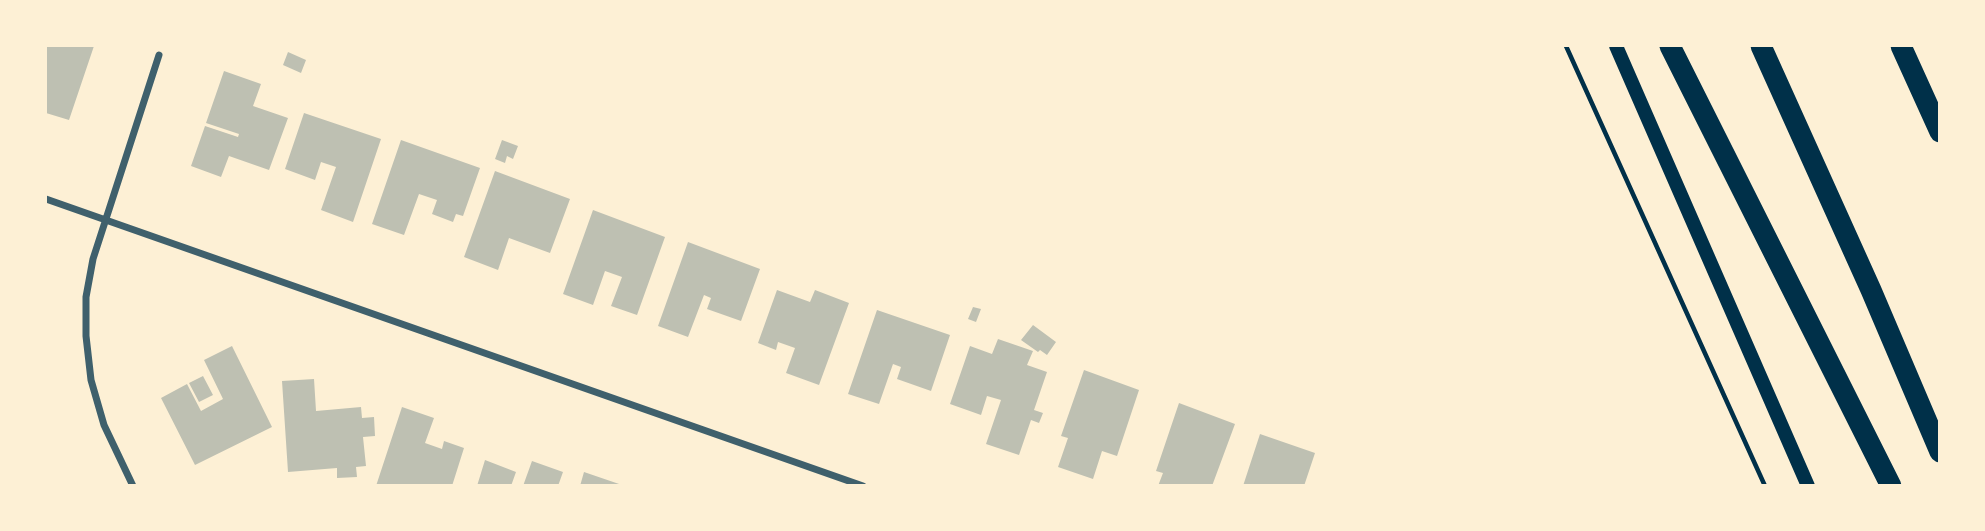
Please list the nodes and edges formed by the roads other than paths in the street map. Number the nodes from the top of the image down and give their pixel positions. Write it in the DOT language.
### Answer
graph roads {
  1 [pos="1616,46"];
  2 [pos="1670,46"];
  3 [pos="1761,46"];
  4 [pos="1901,46"];
  5 [pos="159,55"];
  6 [pos="1940,132"];
  7 [pos="46,199"];
  8 [pos="106,221"];
  9 [pos="1940,452"];
  10 [pos="133,485"];
  11 [pos="863,485"];
  12 [pos="1808,485"];
  13 [pos="1891,485"];
  1 -- 12 [label="main road"];
  2 -- 13 [label="highway"];
  3 -- 9 [label="highway"];
  4 -- 6 [label="highway"];
  5 -- 8 [label="street"];
  7 -- 8 [label="street"];
  8 -- 10 [label="street"];
  8 -- 11 [label="street"];
}
